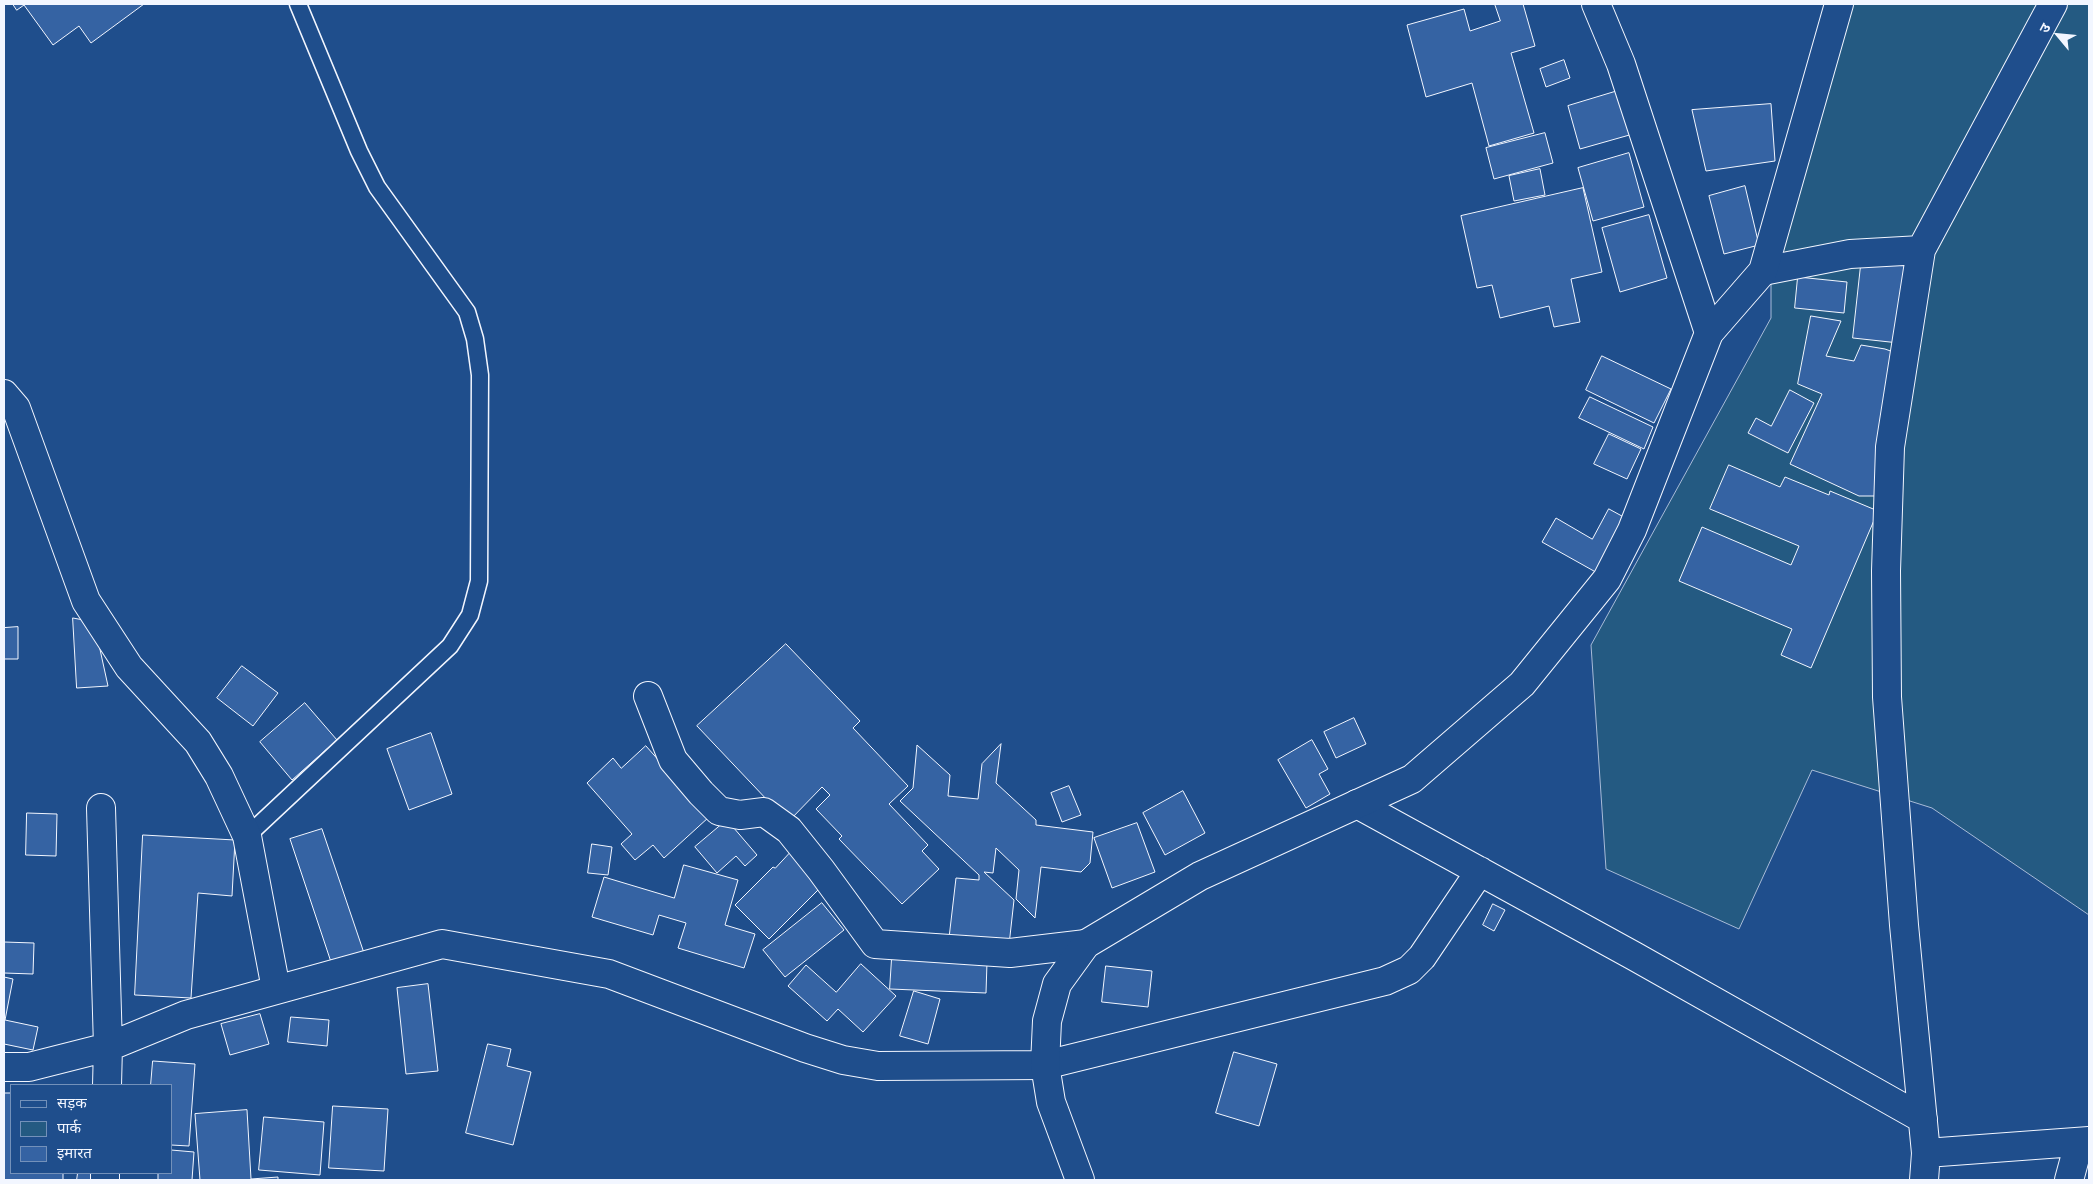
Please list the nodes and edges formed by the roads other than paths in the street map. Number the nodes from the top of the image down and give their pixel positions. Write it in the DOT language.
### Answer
graph roads {
  1 [pos="298,4"];
  2 [pos="1596,4"];
  3 [pos="1839,4"];
  4 [pos="2053,4"];
  5 [pos="1921,250"];
  6 [pos="1763,271"];
  7 [pos="1709,333"];
  8 [pos="4,394"];
  9 [pos="648,696"];
  10 [pos="1357,804"];
  11 [pos="101,808"];
  12 [pos="247,836"];
  13 [pos="1480,871"];
  14 [pos="1086,944"];
  15 [pos="276,989"];
  16 [pos="108,1048"];
  17 [pos="1044,1065"];
  18 [pos="4,1067"];
  19 [pos="107,1084"];
  20 [pos="1923,1119"];
  21 [pos="2084,1142"];
  22 [pos="1926,1153"];
  23 [pos="1080,1180"];
  24 [pos="1924,1180"];
  25 [pos="2069,1180"];
  1 -- 12 [label="lane"];
  2 -- 7 [label="street"];
  3 -- 6 [label="street"];
  4 -- 5 [label="street"];
  5 -- 6 [label="street"];
  5 -- 20 [label="street"];
  6 -- 7 [label="street"];
  7 -- 10 [label="street"];
  8 -- 12 [label="street"];
  9 -- 14 [label="street"];
  10 -- 13 [label="street"];
  10 -- 14 [label="street"];
  11 -- 16 [label="street"];
  12 -- 15 [label="street"];
  13 -- 17 [label="street"];
  13 -- 20 [label="street"];
  14 -- 17 [label="street"];
  15 -- 16 [label="street"];
  15 -- 17 [label="street"];
  16 -- 18 [label="street"];
  16 -- 19 [label="street"];
  17 -- 23 [label="street"];
  20 -- 22 [label="street"];
  21 -- 22 [label="street"];
  21 -- 25 [label="street"];
  22 -- 24 [label="street"];
}
